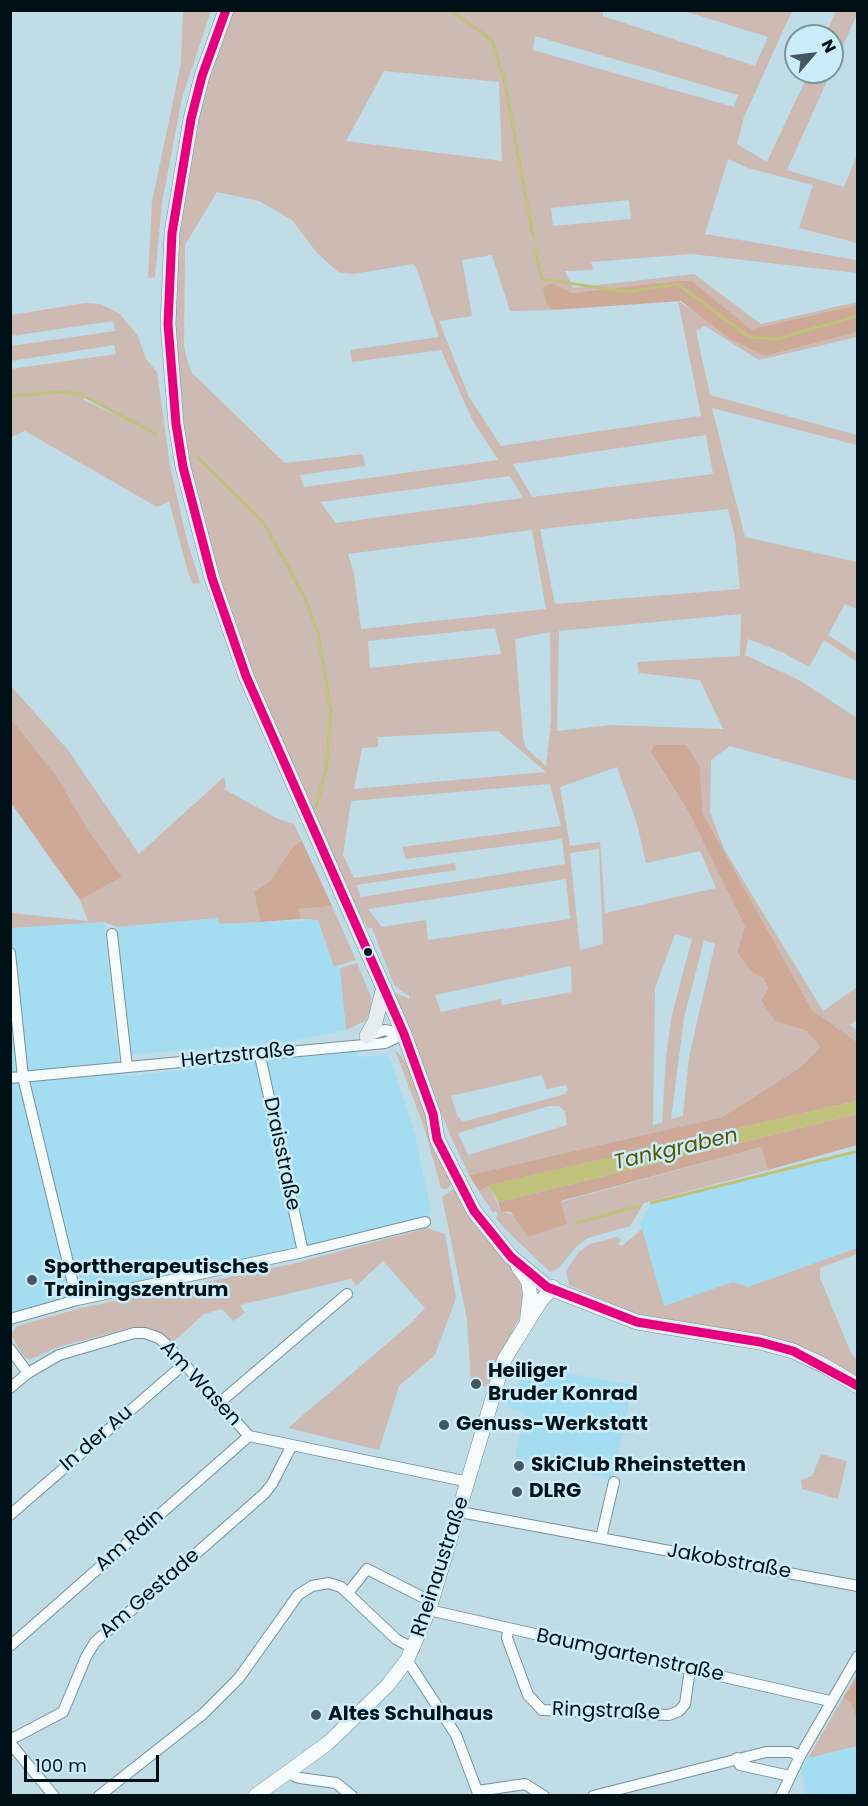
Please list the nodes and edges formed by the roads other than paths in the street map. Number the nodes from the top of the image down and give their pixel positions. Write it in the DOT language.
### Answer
graph roads {
  1 [pos="226,10"];
  2 [pos="112,934"];
  3 [pos="10,953"];
  4 [pos="384,987"];
  5 [pos="404,1034"];
  6 [pos="367,1035"];
  7 [pos="349,1044"];
  8 [pos="260,1056"];
  9 [pos="127,1067"];
  10 [pos="23,1077"];
  11 [pos="10,1078"];
  12 [pos="433,1114"];
  13 [pos="425,1222"];
  14 [pos="303,1252"];
  15 [pos="512,1258"];
  16 [pos="554,1287"];
  17 [pos="346,1294"];
  18 [pos="77,1300"];
  19 [pos="10,1319"];
  20 [pos="527,1322"];
  21 [pos="10,1349"];
  22 [pos="184,1364"];
  23 [pos="28,1373"];
  24 [pos="858,1386"];
  25 [pos="10,1388"];
  26 [pos="218,1404"];
  27 [pos="249,1436"];
  28 [pos="292,1445"];
  29 [pos="469,1482"];
  30 [pos="614,1482"];
  31 [pos="460,1512"];
  32 [pos="10,1515"];
  33 [pos="601,1538"];
  34 [pos="858,1586"];
  35 [pos="348,1593"];
  36 [pos="431,1606"];
  37 [pos="508,1630"];
  38 [pos="10,1646"];
  39 [pos="410,1655"];
  40 [pos="858,1656"];
  41 [pos="690,1669"];
  42 [pos="830,1701"];
  43 [pos="10,1741"];
  44 [pos="800,1756"];
  45 [pos="737,1758"];
  46 [pos="291,1771"];
  47 [pos="790,1776"];
  48 [pos="478,1793"];
  49 [pos="54,1796"];
  50 [pos="99,1796"];
  51 [pos="255,1796"];
  52 [pos="352,1796"];
  53 [pos="544,1796"];
  54 [pos="593,1796"];
  55 [pos="781,1796"];
  1 -- 4 [label="main road"];
  2 -- 9 [label="street"];
  3 -- 10 [label="street"];
  4 -- 5 [label="main road"];
  4 -- 6 [label="main road"];
  5 -- 6 [label="street, Hertzstraße"];
  5 -- 7 [label="street, Hertzstraße"];
  5 -- 12 [label="main road"];
  6 -- 7 [label="street, Hertzstraße"];
  7 -- 8 [label="street, Hertzstraße"];
  8 -- 9 [label="street, Hertzstraße"];
  8 -- 14 [label="street, Draisstraße"];
  9 -- 10 [label="street, Hertzstraße"];
  10 -- 11 [label="street, Hertzstraße"];
  10 -- 18 [label="street"];
  12 -- 15 [label="main road"];
  12 -- 16 [label="main road"];
  13 -- 14 [label="street"];
  14 -- 18 [label="street"];
  15 -- 16 [label="main road"];
  15 -- 20 [label="street"];
  16 -- 20 [label="street, Rheinaustraße"];
  16 -- 24 [label="main road"];
  17 -- 26 [label="street"];
  18 -- 19 [label="street"];
  20 -- 29 [label="street, Rheinaustraße"];
  21 -- 23 [label="street"];
  22 -- 23 [label="street, Am Wasen"];
  22 -- 26 [label="street, Am Wasen"];
  22 -- 32 [label="street, In der Au"];
  23 -- 25 [label="street, Am Wasen"];
  26 -- 27 [label="street, Am Wasen"];
  27 -- 28 [label="street, Am Wasen"];
  27 -- 38 [label="street, Am Rain"];
  28 -- 29 [label="street, Am Wasen"];
  28 -- 43 [label="street, Am Gestade"];
  29 -- 31 [label="street, Rheinaustraße"];
  30 -- 33 [label="street"];
  31 -- 33 [label="street, Jakobstraße"];
  31 -- 36 [label="street, Rheinaustraße"];
  33 -- 34 [label="street, Jakobstraße"];
  35 -- 36 [label="street, Baumgartenstraße"];
  35 -- 39 [label="street"];
  35 -- 50 [label="street"];
  36 -- 37 [label="street, Baumgartenstraße"];
  36 -- 39 [label="street, Rheinaustraße"];
  37 -- 41 [label="street, Baumgartenstraße"];
  37 -- 41 [label="street, Ringstraße"];
  39 -- 46 [label="street, Rheinaustraße"];
  39 -- 48 [label="street"];
  40 -- 42 [label="street"];
  41 -- 42 [label="street, Baumgartenstraße"];
  42 -- 44 [label="street"];
  43 -- 49 [label="street"];
  44 -- 45 [label="street"];
  44 -- 47 [label="street"];
  45 -- 47 [label="street"];
  45 -- 54 [label="street"];
  46 -- 51 [label="street, Rheinaustraße"];
  46 -- 52 [label="street"];
  47 -- 55 [label="street"];
  48 -- 53 [label="street"];
}
